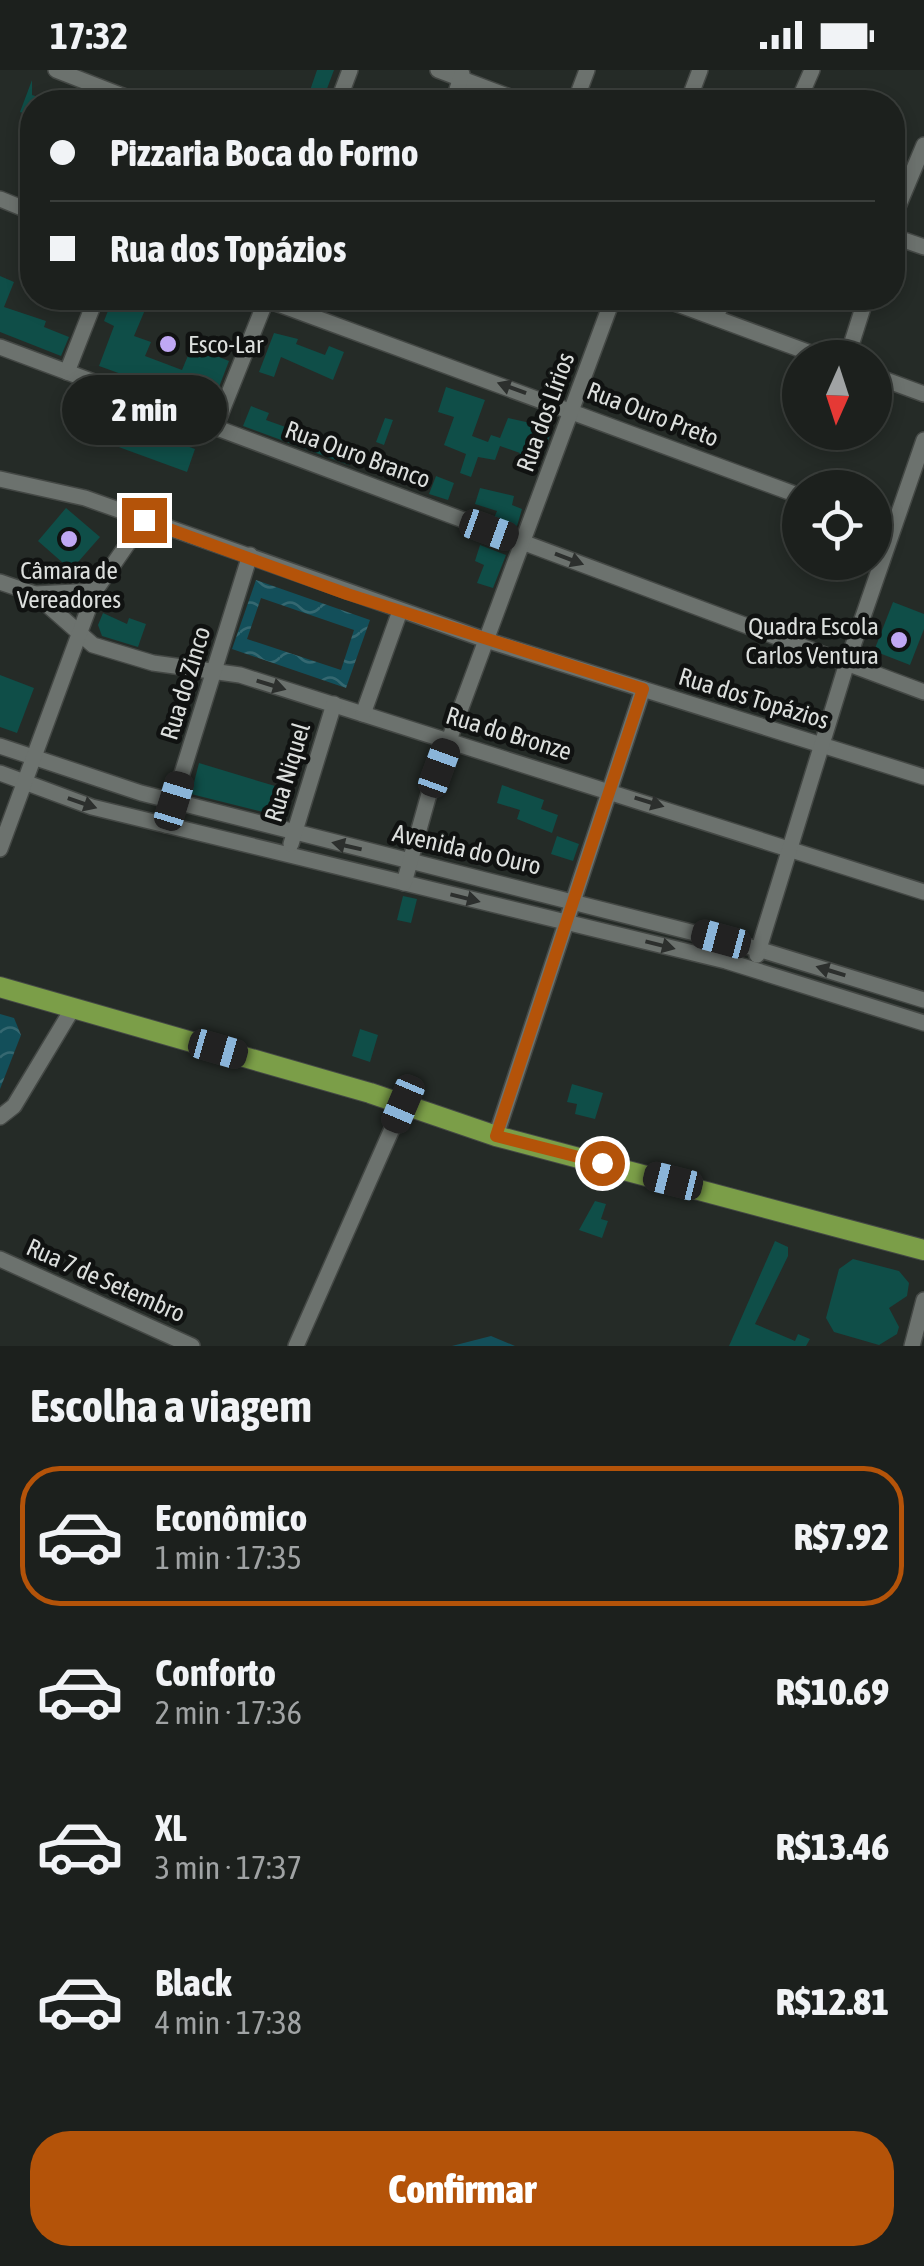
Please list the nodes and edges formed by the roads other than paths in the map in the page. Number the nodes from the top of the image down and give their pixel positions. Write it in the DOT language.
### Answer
graph roads {
  1 [pos="56,70"];
  2 [pos="438,70"];
  3 [pos="461,75"];
  4 [pos="107,90"];
  5 [pos="495,90"];
  6 [pos="924,146"];
  7 [pos="905,191"];
  8 [pos="91,310"];
  9 [pos="260,310"];
  10 [pos="298,310"];
  11 [pos="609,310"];
  12 [pos="694,310"];
  13 [pos="719,310"];
  14 [pos="862,310"];
  15 [pos="716,318"];
  16 [pos="852,340"];
  17 [pos="782,342"];
  18 [pos="0,347"];
  19 [pos="67,372"];
  20 [pos="892,382"];
  21 [pos="924,394"];
  22 [pos="572,410"];
  23 [pos="215,428"];
  24 [pos="924,440"];
  25 [pos="0,479"];
  26 [pos="782,489"];
  27 [pos="144,520"];
  28 [pos="892,530"];
  29 [pos="524,542"];
  30 [pos="250,555"];
  31 [pos="876,580"];
  32 [pos="0,582"];
  33 [pos="94,592"];
  34 [pos="35,594"];
  35 [pos="400,611"];
  36 [pos="78,634"];
  37 [pos="486,640"];
  38 [pos="848,664"];
  39 [pos="215,670"];
  40 [pos="643,689"];
  41 [pos="924,692"];
  42 [pos="334,704"];
  43 [pos="363,714"];
  44 [pos="449,741"];
  45 [pos="0,746"];
  46 [pos="821,746"];
  47 [pos="34,758"];
  48 [pos="0,773"];
  49 [pos="924,777"];
  50 [pos="26,783"];
  51 [pos="610,790"];
  52 [pos="174,801"];
  53 [pos="166,826"];
  54 [pos="294,834"];
  55 [pos="790,846"];
  56 [pos="0,849"];
  57 [pos="287,855"];
  58 [pos="411,861"];
  59 [pos="404,882"];
  60 [pos="924,892"];
  61 [pos="573,900"];
  62 [pos="565,922"];
  63 [pos="758,949"];
  64 [pos="754,969"];
  65 [pos="1,985"];
  66 [pos="924,1000"];
  67 [pos="73,1008"];
  68 [pos="924,1023"];
  69 [pos="403,1104"];
  70 [pos="0,1117"];
  71 [pos="496,1136"];
  72 [pos="924,1250"];
  73 [pos="0,1259"];
  74 [pos="924,1300"];
  75 [pos="192,1346"];
  76 [pos="296,1346"];
  77 [pos="912,1346"];
  1 -- 4 [label="street"];
  2 -- 3 [label="street"];
  3 -- 5 [label="street"];
  6 -- 7 [label="street"];
  8 -- 19 [label="street"];
  9 -- 23 [label="street"];
  22 -- 10 [label="street, Rua Ouro Preto, one-way"];
  11 -- 22 [label="street, Rua dos Lírios"];
  12 -- 15 [label="street"];
  13 -- 15 [label="street"];
  14 -- 16 [label="street"];
  15 -- 17 [label="street"];
  18 -- 19 [label="street, Rua Ouro Branco"];
  19 -- 23 [label="street, Rua Ouro Branco"];
  20 -- 21 [label="street"];
  22 -- 26 [label="street, Rua Ouro Preto"];
  22 -- 29 [label="street, Rua dos Lírios"];
  23 -- 29 [label="street, Rua Ouro Branco"];
  24 -- 28 [label="street"];
  25 -- 27 [label="street, Rua dos Topázios"];
  27 -- 30 [label="street, Rua dos Topázios"];
  27 -- 33 [label="street"];
  29 -- 37 [label="street, Rua dos Lírios"];
  29 -- 38 [label="street, Rua Ouro Branco, one-way"];
  30 -- 35 [label="street, Rua dos Topázios"];
  30 -- 39 [label="street, Rua do Zinco"];
  31 -- 38 [label="street"];
  32 -- 34 [label="street"];
  33 -- 34 [label="street"];
  33 -- 36 [label="street"];
  34 -- 36 [label="street, Rua do Bronze"];
  35 -- 37 [label="street, Rua dos Topázios"];
  35 -- 43 [label="street"];
  36 -- 39 [label="street, Rua do Bronze"];
  36 -- 47 [label="street"];
  37 -- 40 [label="street, Rua dos Topázios"];
  37 -- 44 [label="street, Rua dos Lírios"];
  38 -- 41 [label="street, Rua Ouro Branco"];
  38 -- 46 [label="street"];
  39 -- 42 [label="street, Rua do Bronze, one-way"];
  39 -- 52 [label="street, Rua do Zinco"];
  40 -- 46 [label="street, Rua dos Topázios"];
  40 -- 51 [label="street"];
  42 -- 43 [label="street, Rua do Bronze"];
  42 -- 54 [label="street, Rua Niquel"];
  43 -- 44 [label="street, Rua do Bronze"];
  44 -- 51 [label="street, Rua do Bronze"];
  44 -- 58 [label="street, Rua dos Lírios"];
  45 -- 47 [label="street, Avenida do Ouro"];
  46 -- 49 [label="street, Rua dos Topázios"];
  46 -- 55 [label="street"];
  47 -- 50 [label="street"];
  47 -- 52 [label="street, Avenida do Ouro"];
  48 -- 50 [label="street, Avenida do Ouro"];
  50 -- 53 [label="street, Avenida do Ouro, one-way"];
  50 -- 56 [label="street"];
  51 -- 55 [label="street, Rua do Bronze, one-way"];
  51 -- 61 [label="street"];
  52 -- 53 [label="street, Rua do Zinco"];
  52 -- 54 [label="street, Avenida do Ouro"];
  53 -- 57 [label="street, Avenida do Ouro"];
  54 -- 57 [label="street, Rua Niquel"];
  58 -- 54 [label="street, Avenida do Ouro, one-way"];
  55 -- 60 [label="street, Rua do Bronze"];
  55 -- 63 [label="street"];
  57 -- 59 [label="street, Avenida do Ouro"];
  58 -- 59 [label="street, Rua dos Lírios"];
  58 -- 61 [label="street, Avenida do Ouro"];
  59 -- 62 [label="street, Avenida do Ouro, one-way"];
  61 -- 62 [label="street"];
  61 -- 63 [label="street, Avenida do Ouro"];
  62 -- 64 [label="street, Avenida do Ouro, one-way"];
  62 -- 71 [label="street"];
  63 -- 64 [label="street"];
  66 -- 63 [label="street, Avenida do Ouro, one-way"];
  64 -- 68 [label="street, Avenida do Ouro"];
  65 -- 67 [label="main road"];
  67 -- 69 [label="main road"];
  67 -- 70 [label="street"];
  69 -- 71 [label="main road"];
  69 -- 76 [label="street"];
  71 -- 72 [label="main road"];
  73 -- 75 [label="street, Rua 7 de Setembro"];
  74 -- 77 [label="street"];
}
